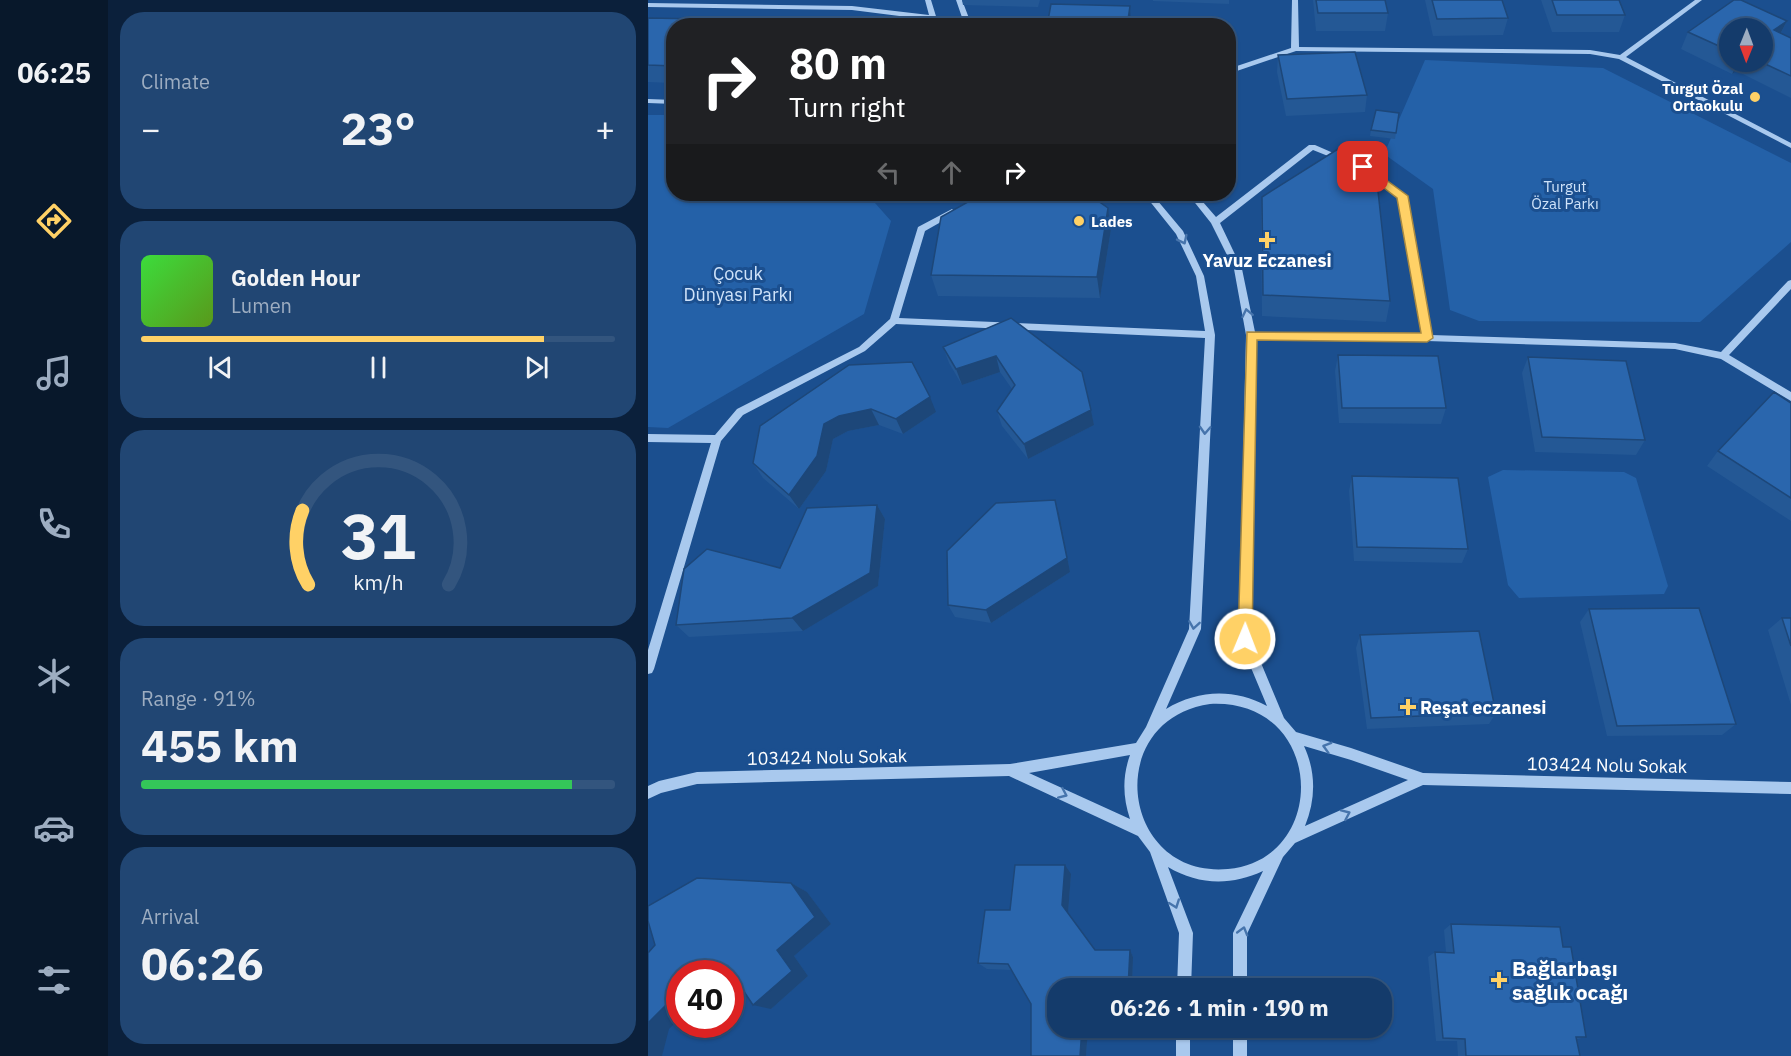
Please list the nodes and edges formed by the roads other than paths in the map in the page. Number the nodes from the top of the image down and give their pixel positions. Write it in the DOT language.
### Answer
graph roads {
  1 [pos="928,0"];
  2 [pos="958,0"];
  3 [pos="1295,0"];
  4 [pos="1699,0"];
  5 [pos="648,5"];
  6 [pos="911,18"];
  7 [pos="933,18"];
  8 [pos="966,18"];
  9 [pos="1295,49"];
  10 [pos="1621,57"];
  11 [pos="1236,69"];
  12 [pos="648,101"];
  13 [pos="666,102"];
  14 [pos="1791,146"];
  15 [pos="1154,201"];
  16 [pos="1198,201"];
  17 [pos="960,209"];
  18 [pos="1215,222"];
  19 [pos="1791,283"];
  20 [pos="894,321"];
  21 [pos="1210,335"];
  22 [pos="1251,335"];
  23 [pos="1427,338"];
  24 [pos="1724,356"];
  25 [pos="1791,397"];
  26 [pos="648,438"];
  27 [pos="717,439"];
  28 [pos="648,669"];
  29 [pos="1279,722"];
  30 [pos="1150,731"];
  31 [pos="1293,737"];
  32 [pos="1138,748"];
  33 [pos="1010,770"];
  34 [pos="1423,779"];
  35 [pos="1791,788"];
  36 [pos="648,794"];
  37 [pos="1141,831"];
  38 [pos="1293,838"];
  39 [pos="1154,849"];
  40 [pos="1278,854"];
  41 [pos="1184,978"];
  42 [pos="1240,978"];
  43 [pos="1184,1038"];
  44 [pos="1240,1038"];
  45 [pos="1183,1056"];
  46 [pos="1240,1056"];
  1 -- 7 [label="street"];
  2 -- 8 [label="street"];
  3 -- 9 [label="street"];
  4 -- 10 [label="street"];
  5 -- 6 [label="street"];
  9 -- 10 [label="street"];
  9 -- 11 [label="street"];
  10 -- 14 [label="street"];
  12 -- 13 [label="street"];
  15 -- 21 [label="street, one-way"];
  16 -- 18 [label="street"];
  17 -- 20 [label="street"];
  22 -- 18 [label="street, one-way"];
  18 -- 23 [label="street"];
  19 -- 24 [label="street"];
  20 -- 21 [label="street"];
  20 -- 27 [label="street"];
  21 -- 30 [label="street, one-way"];
  22 -- 23 [label="street"];
  22 -- 29 [label="street"];
  23 -- 24 [label="street"];
  24 -- 25 [label="street"];
  26 -- 27 [label="street"];
  27 -- 28 [label="street"];
  29 -- 30 [label="street"];
  29 -- 31 [label="street"];
  30 -- 32 [label="street"];
  34 -- 31 [label="street, 103424 Nolu Sokak, one-way"];
  31 -- 38 [label="street"];
  32 -- 33 [label="street, 103424 Nolu Sokak"];
  32 -- 37 [label="street"];
  33 -- 36 [label="street, 103424 Nolu Sokak"];
  33 -- 37 [label="street, 103424 Nolu Sokak, one-way"];
  34 -- 35 [label="street, 103424 Nolu Sokak"];
  38 -- 34 [label="street, 103424 Nolu Sokak, one-way"];
  37 -- 39 [label="street"];
  38 -- 40 [label="street"];
  39 -- 40 [label="street"];
  39 -- 41 [label="street, one-way"];
  42 -- 40 [label="street, one-way"];
  43 -- 45 [label="street"];
  44 -- 46 [label="street"];
}
